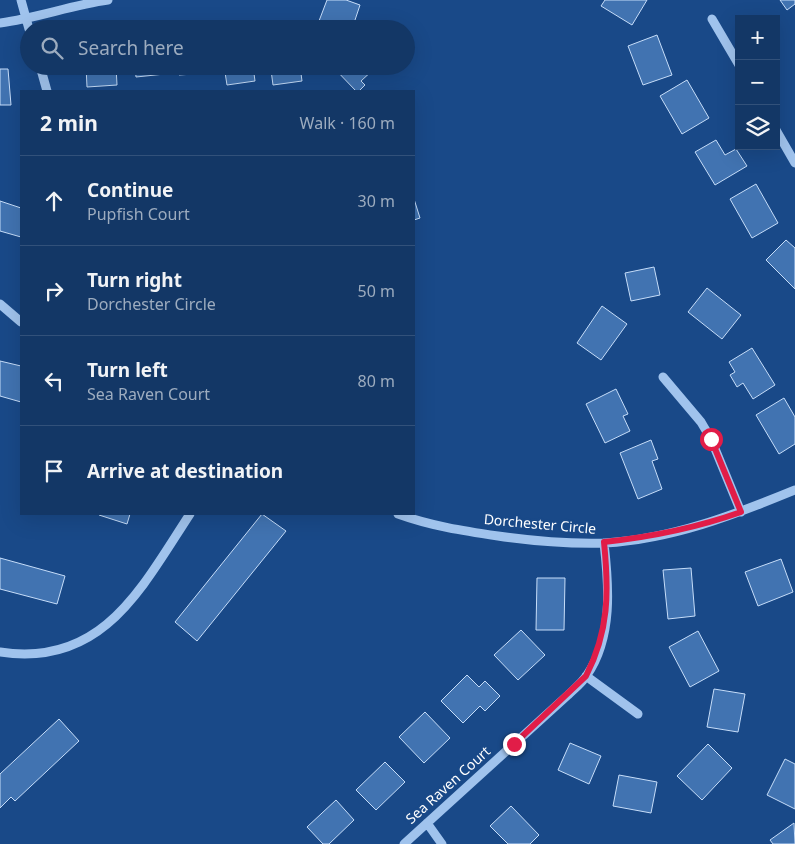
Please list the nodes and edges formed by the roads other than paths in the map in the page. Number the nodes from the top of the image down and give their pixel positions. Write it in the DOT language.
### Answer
graph roads {
  1 [pos="21,0"];
  2 [pos="108,0"];
  3 [pos="712,19"];
  4 [pos="26,20"];
  5 [pos="20,21"];
  6 [pos="0,23"];
  7 [pos="736,60"];
  8 [pos="43,75"];
  9 [pos="47,90"];
  10 [pos="780,137"];
  11 [pos="795,162"];
  12 [pos="0,304"];
  13 [pos="20,321"];
  14 [pos="663,377"];
  15 [pos="795,490"];
  16 [pos="741,512"];
  17 [pos="189,515"];
  18 [pos="401,515"];
  19 [pos="604,542"];
  20 [pos="0,652"];
  21 [pos="586,676"];
  22 [pos="638,714"];
  23 [pos="427,823"];
  24 [pos="404,844"];
  25 [pos="442,844"];
  1 -- 4 [label="street"];
  2 -- 4 [label="street"];
  3 -- 7 [label="street"];
  5 -- 6 [label="street"];
  8 -- 9 [label="street"];
  10 -- 11 [label="street"];
  12 -- 13 [label="street"];
  14 -- 16 [label="street"];
  15 -- 16 [label="street, Dorchester Circle"];
  16 -- 19 [label="street, Dorchester Circle"];
  17 -- 20 [label="street"];
  18 -- 19 [label="street, Dorchester Circle"];
  19 -- 21 [label="street, Sea Raven Court"];
  21 -- 22 [label="street"];
  21 -- 23 [label="street, Sea Raven Court"];
  23 -- 24 [label="street, Sea Raven Court"];
  23 -- 25 [label="street"];
}
